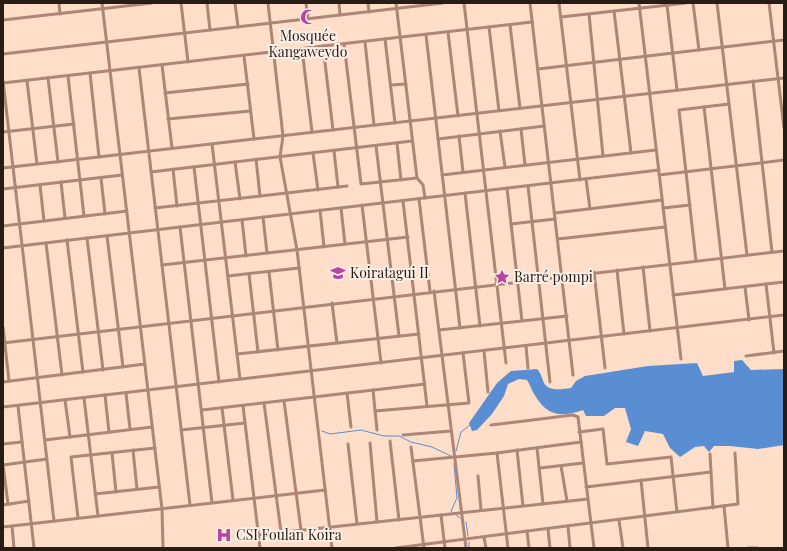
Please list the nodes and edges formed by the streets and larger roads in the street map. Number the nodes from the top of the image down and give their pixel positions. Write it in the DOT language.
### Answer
graph roads {
  1 [pos="59,3"];
  2 [pos="102,3"];
  3 [pos="152,3"];
  4 [pos="181,3"];
  5 [pos="207,3"];
  6 [pos="235,3"];
  7 [pos="268,3"];
  8 [pos="306,3"];
  9 [pos="339,3"];
  10 [pos="368,3"];
  11 [pos="396,3"];
  12 [pos="443,3"];
  13 [pos="464,3"];
  14 [pos="530,3"];
  15 [pos="559,3"];
  16 [pos="639,3"];
  17 [pos="686,3"];
  18 [pos="693,3"];
  19 [pos="717,3"];
  20 [pos="770,3"];
  21 [pos="667,5"];
  22 [pos="397,8"];
  23 [pos="640,8"];
  24 [pos="103,9"];
  25 [pos="614,11"];
  26 [pos="369,12"];
  27 [pos="60,14"];
  28 [pos="589,14"];
  29 [pos="340,15"];
  30 [pos="561,17"];
  31 [pos="308,18"];
  32 [pos="3,20"];
  33 [pos="532,22"];
  34 [pos="270,23"];
  35 [pos="510,25"];
  36 [pos="238,27"];
  37 [pos="489,27"];
  38 [pos="210,30"];
  39 [pos="467,30"];
  40 [pos="448,32"];
  41 [pos="184,33"];
  42 [pos="426,35"];
  43 [pos="400,38"];
  44 [pos="385,39"];
  45 [pos="784,40"];
  46 [pos="774,41"];
  47 [pos="107,42"];
  48 [pos="365,42"];
  49 [pos="344,44"];
  50 [pos="323,46"];
  51 [pos="722,47"];
  52 [pos="302,49"];
  53 [pos="699,50"];
  54 [pos="274,52"];
  55 [pos="672,53"];
  56 [pos="3,54"];
  57 [pos="244,56"];
  58 [pos="645,56"];
  59 [pos="620,59"];
  60 [pos="188,62"];
  61 [pos="594,62"];
  62 [pos="162,65"];
  63 [pos="566,65"];
  64 [pos="139,68"];
  65 [pos="538,69"];
  66 [pos="110,71"];
  67 [pos="90,73"];
  68 [pos="68,76"];
  69 [pos="48,78"];
  70 [pos="784,78"];
  71 [pos="778,79"];
  72 [pos="27,80"];
  73 [pos="3,82"];
  74 [pos="754,82"];
  75 [pos="248,84"];
  76 [pos="406,84"];
  77 [pos="727,84"];
  78 [pos="391,86"];
  79 [pos="677,90"];
  80 [pos="165,93"];
  81 [pos="650,94"];
  82 [pos="624,96"];
  83 [pos="598,100"];
  84 [pos="571,102"];
  85 [pos="729,104"];
  86 [pos="542,106"];
  87 [pos="704,107"];
  88 [pos="520,108"];
  89 [pos="250,111"];
  90 [pos="499,111"];
  91 [pos="477,113"];
  92 [pos="458,116"];
  93 [pos="436,118"];
  94 [pos="168,120"];
  95 [pos="410,121"];
  96 [pos="395,123"];
  97 [pos="74,124"];
  98 [pos="374,125"];
  99 [pos="54,126"];
  100 [pos="544,126"];
  101 [pos="33,128"];
  102 [pos="354,128"];
  103 [pos="784,128"];
  104 [pos="521,129"];
  105 [pos="333,130"];
  106 [pos="9,131"];
  107 [pos="500,131"];
  108 [pos="3,132"];
  109 [pos="312,132"];
  110 [pos="480,134"];
  111 [pos="283,136"];
  112 [pos="459,136"];
  113 [pos="438,138"];
  114 [pos="254,139"];
  115 [pos="412,142"];
  116 [pos="397,143"];
  117 [pos="212,144"];
  118 [pos="376,146"];
  119 [pos="172,148"];
  120 [pos="356,148"];
  121 [pos="334,150"];
  122 [pos="656,150"];
  123 [pos="149,151"];
  124 [pos="314,153"];
  125 [pos="631,153"];
  126 [pos="120,154"];
  127 [pos="604,156"];
  128 [pos="100,157"];
  129 [pos="280,157"];
  130 [pos="78,159"];
  131 [pos="577,159"];
  132 [pos="256,160"];
  133 [pos="784,160"];
  134 [pos="58,162"];
  135 [pos="235,162"];
  136 [pos="549,162"];
  137 [pos="762,163"];
  138 [pos="37,164"];
  139 [pos="215,164"];
  140 [pos="525,165"];
  141 [pos="736,166"];
  142 [pos="13,167"];
  143 [pos="194,167"];
  144 [pos="505,167"];
  145 [pos="3,168"];
  146 [pos="173,169"];
  147 [pos="712,169"];
  148 [pos="484,170"];
  149 [pos="659,170"];
  150 [pos="151,172"];
  151 [pos="463,172"];
  152 [pos="686,172"];
  153 [pos="442,174"];
  154 [pos="122,175"];
  155 [pos="659,175"];
  156 [pos="101,178"];
  157 [pos="417,178"];
  158 [pos="586,179"];
  159 [pos="80,180"];
  160 [pos="401,180"];
  161 [pos="580,180"];
  162 [pos="61,182"];
  163 [pos="381,182"];
  164 [pos="551,183"];
  165 [pos="40,185"];
  166 [pos="346,186"];
  167 [pos="528,186"];
  168 [pos="15,188"];
  169 [pos="338,188"];
  170 [pos="507,188"];
  171 [pos="3,189"];
  172 [pos="318,190"];
  173 [pos="486,191"];
  174 [pos="287,193"];
  175 [pos="465,193"];
  176 [pos="260,196"];
  177 [pos="444,196"];
  178 [pos="425,198"];
  179 [pos="240,199"];
  180 [pos="419,199"];
  181 [pos="662,200"];
  182 [pos="219,201"];
  183 [pos="403,201"];
  184 [pos="383,203"];
  185 [pos="198,204"];
  186 [pos="362,205"];
  187 [pos="690,205"];
  188 [pos="177,206"];
  189 [pos="156,208"];
  190 [pos="341,208"];
  191 [pos="663,208"];
  192 [pos="590,209"];
  193 [pos="320,210"];
  194 [pos="127,211"];
  195 [pos="554,213"];
  196 [pos="105,214"];
  197 [pos="291,214"];
  198 [pos="84,216"];
  199 [pos="263,217"];
  200 [pos="65,218"];
  201 [pos="555,219"];
  202 [pos="242,220"];
  203 [pos="44,221"];
  204 [pos="221,222"];
  205 [pos="532,222"];
  206 [pos="20,224"];
  207 [pos="511,224"];
  208 [pos="201,225"];
  209 [pos="3,226"];
  210 [pos="180,227"];
  211 [pos="665,227"];
  212 [pos="158,230"];
  213 [pos="129,233"];
  214 [pos="107,236"];
  215 [pos="408,237"];
  216 [pos="88,238"];
  217 [pos="387,239"];
  218 [pos="67,240"];
  219 [pos="558,240"];
  220 [pos="366,242"];
  221 [pos="46,243"];
  222 [pos="345,244"];
  223 [pos="22,246"];
  224 [pos="324,247"];
  225 [pos="3,248"];
  226 [pos="297,250"];
  227 [pos="784,251"];
  228 [pos="772,252"];
  229 [pos="267,253"];
  230 [pos="747,255"];
  231 [pos="246,256"];
  232 [pos="226,258"];
  233 [pos="722,258"];
  234 [pos="205,260"];
  235 [pos="696,261"];
  236 [pos="184,263"];
  237 [pos="670,264"];
  238 [pos="162,265"];
  239 [pos="643,267"];
  240 [pos="299,268"];
  241 [pos="617,270"];
  242 [pos="269,272"];
  243 [pos="594,272"];
  244 [pos="249,274"];
  245 [pos="228,276"];
  246 [pos="562,276"];
  247 [pos="539,279"];
  248 [pos="518,281"];
  249 [pos="784,282"];
  250 [pos="497,284"];
  251 [pos="766,284"];
  252 [pos="476,286"];
  253 [pos="745,287"];
  254 [pos="455,288"];
  255 [pos="725,289"];
  256 [pos="432,291"];
  257 [pos="414,293"];
  258 [pos="394,295"];
  259 [pos="673,295"];
  260 [pos="373,298"];
  261 [pos="332,303"];
  262 [pos="304,306"];
  263 [pos="274,310"];
  264 [pos="253,312"];
  265 [pos="232,315"];
  266 [pos="566,316"];
  267 [pos="784,316"];
  268 [pos="211,317"];
  269 [pos="770,317"];
  270 [pos="191,320"];
  271 [pos="543,320"];
  272 [pos="749,320"];
  273 [pos="522,321"];
  274 [pos="169,322"];
  275 [pos="502,323"];
  276 [pos="140,326"];
  277 [pos="480,326"];
  278 [pos="3,327"];
  279 [pos="118,328"];
  280 [pos="460,328"];
  281 [pos="677,328"];
  282 [pos="439,330"];
  283 [pos="98,331"];
  284 [pos="650,331"];
  285 [pos="78,333"];
  286 [pos="419,334"];
  287 [pos="624,334"];
  288 [pos="57,336"];
  289 [pos="399,336"];
  290 [pos="601,337"];
  291 [pos="378,338"];
  292 [pos="33,339"];
  293 [pos="569,341"];
  294 [pos="4,342"];
  295 [pos="337,343"];
  296 [pos="546,343"];
  297 [pos="308,346"];
  298 [pos="526,346"];
  299 [pos="504,348"];
  300 [pos="278,350"];
  301 [pos="484,350"];
  302 [pos="784,351"];
  303 [pos="258,352"];
  304 [pos="464,353"];
  305 [pos="774,353"];
  306 [pos="237,354"];
  307 [pos="442,355"];
  308 [pos="746,356"];
  309 [pos="422,358"];
  310 [pos="681,359"];
  311 [pos="381,363"];
  312 [pos="506,363"];
  313 [pos="145,364"];
  314 [pos="122,367"];
  315 [pos="528,368"];
  316 [pos="605,368"];
  317 [pos="103,370"];
  318 [pos="311,371"];
  319 [pos="82,372"];
  320 [pos="62,375"];
  321 [pos="573,375"];
  322 [pos="38,378"];
  323 [pos="240,379"];
  324 [pos="9,381"];
  325 [pos="3,382"];
  326 [pos="219,382"];
  327 [pos="550,382"];
  328 [pos="199,384"];
  329 [pos="425,384"];
  330 [pos="176,387"];
  331 [pos="148,390"];
  332 [pos="373,390"];
  333 [pos="488,392"];
  334 [pos="126,393"];
  335 [pos="347,393"];
  336 [pos="105,395"];
  337 [pos="314,397"];
  338 [pos="84,398"];
  339 [pos="65,400"];
  340 [pos="284,401"];
  341 [pos="40,403"];
  342 [pos="264,403"];
  343 [pos="448,404"];
  344 [pos="18,406"];
  345 [pos="243,406"];
  346 [pos="427,406"];
  347 [pos="3,407"];
  348 [pos="222,408"];
  349 [pos="202,410"];
  350 [pos="375,411"];
  351 [pos="245,423"];
  352 [pos="225,425"];
  353 [pos="491,425"];
  354 [pos="152,427"];
  355 [pos="204,427"];
  356 [pos="351,427"];
  357 [pos="130,429"];
  358 [pos="181,430"];
  359 [pos="377,430"];
  360 [pos="451,431"];
  361 [pos="109,432"];
  362 [pos="579,432"];
  363 [pos="88,434"];
  364 [pos="404,435"];
  365 [pos="70,437"];
  366 [pos="45,440"];
  367 [pos="390,441"];
  368 [pos="22,442"];
  369 [pos="581,442"];
  370 [pos="370,443"];
  371 [pos="3,444"];
  372 [pos="348,444"];
  373 [pos="411,447"];
  374 [pos="154,448"];
  375 [pos="537,448"];
  376 [pos="133,450"];
  377 [pos="517,450"];
  378 [pos="112,453"];
  379 [pos="497,453"];
  380 [pos="735,453"];
  381 [pos="710,454"];
  382 [pos="91,455"];
  383 [pos="454,457"];
  384 [pos="47,460"];
  385 [pos="413,461"];
  386 [pos="24,462"];
  387 [pos="583,463"];
  388 [pos="3,465"];
  389 [pos="561,466"];
  390 [pos="540,468"];
  391 [pos="710,472"];
  392 [pos="478,476"];
  393 [pos="673,476"];
  394 [pos="641,480"];
  395 [pos="159,487"];
  396 [pos="586,487"];
  397 [pos="137,489"];
  398 [pos="325,490"];
  399 [pos="116,492"];
  400 [pos="296,493"];
  401 [pos="95,494"];
  402 [pos="276,496"];
  403 [pos="254,498"];
  404 [pos="588,499"];
  405 [pos="233,500"];
  406 [pos="29,501"];
  407 [pos="566,501"];
  408 [pos="212,503"];
  409 [pos="8,504"];
  410 [pos="543,504"];
  411 [pos="3,505"];
  412 [pos="190,505"];
  413 [pos="523,506"];
  414 [pos="724,506"];
  415 [pos="162,508"];
  416 [pos="502,508"];
  417 [pos="713,508"];
  418 [pos="481,510"];
  419 [pos="677,512"];
  420 [pos="462,513"];
  421 [pos="441,515"];
  422 [pos="98,516"];
  423 [pos="645,516"];
  424 [pos="420,517"];
  425 [pos="78,518"];
  426 [pos="399,520"];
  427 [pos="619,520"];
  428 [pos="54,521"];
  429 [pos="377,522"];
  430 [pos="32,523"];
  431 [pos="590,523"];
  432 [pos="357,524"];
  433 [pos="12,526"];
  434 [pos="568,526"];
  435 [pos="3,527"];
  436 [pos="329,527"];
  437 [pos="548,529"];
  438 [pos="301,530"];
  439 [pos="281,532"];
  440 [pos="527,532"];
  441 [pos="506,534"];
  442 [pos="258,535"];
  443 [pos="484,537"];
  444 [pos="465,539"];
  445 [pos="444,542"];
  446 [pos="424,547"];
  447 [pos="14,548"];
  448 [pos="34,548"];
  449 [pos="163,548"];
  450 [pos="260,548"];
  451 [pos="332,548"];
  452 [pos="396,548"];
  453 [pos="401,548"];
  454 [pos="445,548"];
  455 [pos="466,548"];
  456 [pos="486,548"];
  457 [pos="508,548"];
  458 [pos="529,548"];
  459 [pos="550,548"];
  460 [pos="570,548"];
  461 [pos="594,548"];
  462 [pos="623,548"];
  463 [pos="648,548"];
  464 [pos="728,548"];
  465 [pos="748,548"];
  466 [pos="758,548"];
  1 -- 27 [label="street"];
  2 -- 24 [label="street"];
  3 -- 24 [label="street"];
  4 -- 41 [label="street"];
  5 -- 38 [label="street"];
  6 -- 36 [label="street"];
  7 -- 34 [label="street"];
  8 -- 31 [label="street"];
  9 -- 29 [label="street"];
  10 -- 26 [label="street"];
  11 -- 22 [label="street"];
  12 -- 22 [label="street"];
  13 -- 39 [label="street"];
  14 -- 33 [label="street"];
  15 -- 30 [label="street"];
  16 -- 23 [label="street"];
  17 -- 21 [label="street"];
  18 -- 53 [label="street"];
  19 -- 51 [label="street"];
  20 -- 46 [label="street"];
  21 -- 23 [label="street"];
  21 -- 55 [label="street"];
  22 -- 26 [label="street"];
  22 -- 43 [label="street"];
  23 -- 25 [label="street"];
  23 -- 58 [label="street"];
  24 -- 27 [label="street"];
  24 -- 47 [label="street"];
  25 -- 28 [label="street"];
  25 -- 59 [label="street"];
  26 -- 29 [label="street"];
  27 -- 32 [label="street"];
  28 -- 30 [label="street"];
  28 -- 61 [label="street"];
  29 -- 31 [label="street"];
  30 -- 63 [label="street"];
  31 -- 34 [label="street"];
  33 -- 35 [label="street"];
  33 -- 65 [label="street"];
  34 -- 36 [label="street"];
  34 -- 54 [label="street"];
  35 -- 37 [label="street"];
  35 -- 88 [label="street"];
  36 -- 38 [label="street"];
  37 -- 39 [label="street"];
  37 -- 90 [label="street"];
  38 -- 41 [label="street"];
  39 -- 40 [label="street"];
  39 -- 91 [label="street"];
  40 -- 42 [label="street"];
  40 -- 92 [label="street"];
  41 -- 47 [label="street"];
  41 -- 60 [label="street"];
  42 -- 43 [label="street"];
  42 -- 93 [label="street"];
  43 -- 44 [label="street"];
  43 -- 76 [label="street"];
  44 -- 48 [label="street"];
  44 -- 78 [label="street"];
  45 -- 46 [label="street"];
  46 -- 51 [label="street"];
  46 -- 71 [label="street"];
  47 -- 56 [label="street"];
  47 -- 66 [label="street"];
  48 -- 49 [label="street"];
  48 -- 98 [label="street"];
  49 -- 50 [label="street"];
  49 -- 102 [label="street"];
  50 -- 52 [label="street"];
  50 -- 105 [label="street"];
  51 -- 53 [label="street"];
  51 -- 77 [label="street"];
  52 -- 54 [label="street"];
  52 -- 109 [label="street"];
  53 -- 55 [label="street"];
  54 -- 57 [label="street"];
  54 -- 111 [label="street"];
  55 -- 58 [label="street"];
  55 -- 79 [label="street"];
  57 -- 60 [label="street"];
  57 -- 75 [label="street"];
  58 -- 59 [label="street"];
  58 -- 81 [label="street"];
  59 -- 61 [label="street"];
  59 -- 82 [label="street"];
  60 -- 62 [label="street"];
  61 -- 63 [label="street"];
  61 -- 83 [label="street"];
  62 -- 64 [label="street"];
  62 -- 80 [label="street"];
  63 -- 65 [label="street"];
  63 -- 84 [label="street"];
  64 -- 66 [label="street"];
  64 -- 123 [label="street"];
  65 -- 86 [label="street"];
  66 -- 67 [label="street"];
  66 -- 126 [label="street"];
  67 -- 68 [label="street"];
  67 -- 128 [label="street"];
  68 -- 69 [label="street"];
  68 -- 97 [label="street"];
  69 -- 72 [label="street"];
  69 -- 99 [label="street"];
  70 -- 71 [label="street"];
  71 -- 74 [label="street"];
  71 -- 103 [label="street"];
  72 -- 73 [label="street"];
  72 -- 101 [label="street"];
  73 -- 106 [label="street"];
  74 -- 77 [label="street"];
  74 -- 137 [label="street"];
  75 -- 80 [label="street"];
  75 -- 89 [label="street"];
  76 -- 78 [label="street"];
  76 -- 95 [label="street"];
  77 -- 79 [label="street"];
  77 -- 85 [label="street"];
  78 -- 96 [label="street"];
  79 -- 81 [label="street"];
  80 -- 94 [label="street"];
  81 -- 82 [label="street"];
  81 -- 122 [label="street"];
  82 -- 83 [label="street"];
  82 -- 125 [label="street"];
  83 -- 84 [label="street"];
  83 -- 127 [label="street"];
  84 -- 86 [label="street"];
  84 -- 131 [label="street"];
  85 -- 87 [label="street"];
  85 -- 141 [label="street"];
  86 -- 88 [label="street"];
  86 -- 100 [label="street"];
  87 -- 147 [label="street"];
  87 -- 152 [label="street"];
  88 -- 90 [label="street"];
  89 -- 94 [label="street"];
  89 -- 114 [label="street"];
  90 -- 91 [label="street"];
  91 -- 92 [label="street"];
  91 -- 110 [label="street"];
  92 -- 93 [label="street"];
  93 -- 95 [label="street"];
  93 -- 113 [label="street"];
  94 -- 119 [label="street"];
  95 -- 96 [label="street"];
  95 -- 115 [label="street"];
  96 -- 98 [label="street"];
  97 -- 99 [label="street"];
  97 -- 130 [label="street"];
  98 -- 102 [label="street"];
  99 -- 101 [label="street"];
  99 -- 134 [label="street"];
  100 -- 104 [label="street"];
  100 -- 136 [label="street"];
  101 -- 106 [label="street"];
  101 -- 138 [label="street"];
  102 -- 105 [label="street"];
  102 -- 120 [label="street"];
  104 -- 107 [label="street"];
  104 -- 140 [label="street"];
  105 -- 109 [label="street"];
  106 -- 108 [label="street"];
  106 -- 142 [label="street"];
  107 -- 110 [label="street"];
  107 -- 144 [label="street"];
  109 -- 111 [label="street"];
  110 -- 112 [label="street"];
  110 -- 148 [label="street"];
  111 -- 114 [label="street"];
  111 -- 129 [label="street"];
  112 -- 113 [label="street"];
  112 -- 151 [label="street"];
  113 -- 153 [label="street"];
  114 -- 117 [label="street"];
  115 -- 116 [label="street"];
  115 -- 157 [label="street"];
  116 -- 118 [label="street"];
  116 -- 160 [label="street"];
  117 -- 119 [label="street"];
  117 -- 139 [label="street"];
  118 -- 120 [label="street"];
  118 -- 163 [label="street"];
  119 -- 123 [label="street"];
  120 -- 121 [label="street"];
  120 -- 163 [label="street"];
  121 -- 124 [label="street"];
  121 -- 169 [label="street"];
  122 -- 125 [label="street"];
  122 -- 149 [label="street"];
  123 -- 126 [label="street"];
  123 -- 150 [label="street"];
  124 -- 129 [label="street"];
  124 -- 172 [label="street"];
  125 -- 127 [label="street"];
  126 -- 128 [label="street"];
  126 -- 154 [label="street"];
  127 -- 131 [label="street"];
  128 -- 130 [label="street"];
  129 -- 132 [label="street"];
  129 -- 174 [label="street"];
  130 -- 134 [label="street"];
  130 -- 159 [label="street"];
  131 -- 136 [label="street"];
  131 -- 161 [label="street"];
  132 -- 135 [label="street"];
  132 -- 176 [label="street"];
  133 -- 137 [label="street"];
  134 -- 138 [label="street"];
  135 -- 139 [label="street"];
  135 -- 179 [label="street"];
  136 -- 140 [label="street"];
  136 -- 164 [label="street"];
  137 -- 141 [label="street"];
  137 -- 228 [label="street"];
  138 -- 142 [label="street"];
  139 -- 143 [label="street"];
  139 -- 182 [label="street"];
  140 -- 144 [label="street"];
  141 -- 147 [label="street"];
  141 -- 230 [label="street"];
  142 -- 145 [label="street"];
  142 -- 168 [label="street"];
  143 -- 146 [label="street"];
  143 -- 185 [label="street"];
  144 -- 148 [label="street"];
  146 -- 150 [label="street"];
  146 -- 188 [label="street"];
  147 -- 152 [label="street"];
  147 -- 233 [label="street"];
  148 -- 151 [label="street"];
  148 -- 173 [label="street"];
  149 -- 155 [label="street"];
  149 -- 158 [label="street"];
  150 -- 189 [label="street"];
  151 -- 153 [label="street"];
  152 -- 155 [label="street"];
  152 -- 187 [label="street"];
  153 -- 177 [label="street"];
  154 -- 156 [label="street"];
  154 -- 194 [label="street"];
  155 -- 181 [label="street"];
  156 -- 159 [label="street"];
  156 -- 196 [label="street"];
  157 -- 160 [label="street"];
  157 -- 178 [label="street"];
  158 -- 161 [label="street"];
  158 -- 192 [label="street"];
  159 -- 162 [label="street"];
  159 -- 198 [label="street"];
  160 -- 163 [label="street"];
  161 -- 164 [label="street"];
  162 -- 165 [label="street"];
  162 -- 200 [label="street"];
  163 -- 184 [label="street"];
  164 -- 167 [label="street"];
  164 -- 195 [label="street"];
  165 -- 168 [label="street"];
  165 -- 203 [label="street"];
  166 -- 169 [label="street"];
  167 -- 170 [label="street"];
  167 -- 205 [label="street"];
  168 -- 171 [label="street"];
  168 -- 206 [label="street"];
  169 -- 172 [label="street"];
  170 -- 173 [label="street"];
  170 -- 207 [label="street"];
  172 -- 174 [label="street"];
  173 -- 175 [label="street"];
  173 -- 250 [label="street"];
  174 -- 176 [label="street"];
  174 -- 197 [label="street"];
  175 -- 177 [label="street"];
  175 -- 252 [label="street"];
  176 -- 179 [label="street"];
  177 -- 178 [label="street"];
  177 -- 254 [label="street"];
  178 -- 180 [label="street"];
  179 -- 182 [label="street"];
  180 -- 183 [label="street"];
  180 -- 256 [label="street"];
  181 -- 191 [label="street"];
  181 -- 192 [label="street"];
  182 -- 185 [label="street"];
  182 -- 204 [label="street"];
  183 -- 184 [label="street"];
  183 -- 215 [label="street"];
  184 -- 186 [label="street"];
  184 -- 217 [label="street"];
  185 -- 188 [label="street"];
  185 -- 208 [label="street"];
  186 -- 190 [label="street"];
  186 -- 220 [label="street"];
  187 -- 191 [label="street"];
  187 -- 235 [label="street"];
  188 -- 189 [label="street"];
  189 -- 212 [label="street"];
  190 -- 193 [label="street"];
  190 -- 222 [label="street"];
  191 -- 211 [label="street"];
  192 -- 195 [label="street"];
  193 -- 197 [label="street"];
  193 -- 224 [label="street"];
  194 -- 196 [label="street"];
  194 -- 213 [label="street"];
  195 -- 201 [label="street"];
  196 -- 198 [label="street"];
  197 -- 199 [label="street"];
  197 -- 226 [label="street"];
  198 -- 200 [label="street"];
  199 -- 202 [label="street"];
  199 -- 229 [label="street"];
  200 -- 203 [label="street"];
  201 -- 205 [label="street"];
  201 -- 219 [label="street"];
  202 -- 204 [label="street"];
  202 -- 231 [label="street"];
  203 -- 206 [label="street"];
  204 -- 208 [label="street"];
  204 -- 232 [label="street"];
  205 -- 207 [label="street"];
  205 -- 247 [label="street"];
  206 -- 209 [label="street"];
  206 -- 223 [label="street"];
  207 -- 248 [label="street"];
  208 -- 210 [label="street"];
  208 -- 234 [label="street"];
  210 -- 212 [label="street"];
  210 -- 236 [label="street"];
  211 -- 219 [label="street"];
  211 -- 237 [label="street"];
  212 -- 213 [label="street"];
  212 -- 238 [label="street"];
  213 -- 214 [label="street"];
  213 -- 276 [label="street"];
  214 -- 216 [label="street"];
  214 -- 279 [label="street"];
  215 -- 217 [label="street"];
  215 -- 257 [label="street"];
  216 -- 218 [label="street"];
  216 -- 283 [label="street"];
  217 -- 220 [label="street"];
  217 -- 258 [label="street"];
  218 -- 221 [label="street"];
  218 -- 285 [label="street"];
  219 -- 246 [label="street"];
  220 -- 222 [label="street"];
  220 -- 260 [label="street"];
  221 -- 223 [label="street"];
  221 -- 288 [label="street"];
  222 -- 224 [label="street"];
  223 -- 225 [label="street"];
  223 -- 292 [label="street"];
  224 -- 226 [label="street"];
  226 -- 229 [label="street"];
  226 -- 240 [label="street"];
  227 -- 228 [label="street"];
  228 -- 230 [label="street"];
  229 -- 231 [label="street"];
  230 -- 233 [label="street"];
  231 -- 232 [label="street"];
  232 -- 234 [label="street"];
  232 -- 245 [label="street"];
  233 -- 235 [label="street"];
  233 -- 255 [label="street"];
  234 -- 236 [label="street"];
  234 -- 268 [label="street"];
  235 -- 237 [label="street"];
  236 -- 238 [label="street"];
  236 -- 270 [label="street"];
  237 -- 239 [label="street"];
  237 -- 259 [label="street"];
  238 -- 274 [label="street"];
  239 -- 241 [label="street"];
  239 -- 284 [label="street"];
  240 -- 242 [label="street"];
  240 -- 262 [label="street"];
  241 -- 243 [label="street"];
  241 -- 287 [label="street"];
  242 -- 244 [label="street"];
  242 -- 263 [label="street"];
  243 -- 246 [label="street"];
  243 -- 290 [label="street"];
  244 -- 245 [label="street"];
  244 -- 264 [label="street"];
  245 -- 265 [label="street"];
  246 -- 247 [label="street"];
  246 -- 266 [label="street"];
  247 -- 248 [label="street"];
  247 -- 271 [label="street"];
  248 -- 250 [label="street"];
  248 -- 273 [label="street"];
  249 -- 251 [label="street"];
  250 -- 252 [label="street"];
  250 -- 275 [label="street"];
  251 -- 253 [label="street"];
  251 -- 269 [label="street"];
  252 -- 254 [label="street"];
  252 -- 277 [label="street"];
  253 -- 255 [label="street"];
  253 -- 272 [label="street"];
  254 -- 256 [label="street"];
  254 -- 280 [label="street"];
  255 -- 259 [label="street"];
  256 -- 257 [label="street"];
  256 -- 282 [label="street"];
  257 -- 258 [label="street"];
  257 -- 286 [label="street"];
  258 -- 260 [label="street"];
  258 -- 289 [label="street"];
  259 -- 281 [label="street"];
  260 -- 261 [label="street"];
  260 -- 291 [label="street"];
  261 -- 262 [label="street"];
  261 -- 295 [label="street"];
  262 -- 263 [label="street"];
  262 -- 297 [label="street"];
  263 -- 264 [label="street"];
  263 -- 300 [label="street"];
  264 -- 265 [label="street"];
  264 -- 303 [label="street"];
  265 -- 268 [label="street"];
  265 -- 306 [label="street"];
  266 -- 271 [label="street"];
  266 -- 293 [label="street"];
  267 -- 269 [label="street"];
  268 -- 270 [label="street"];
  268 -- 326 [label="street"];
  269 -- 272 [label="street"];
  269 -- 305 [label="street"];
  270 -- 274 [label="street"];
  270 -- 328 [label="street"];
  271 -- 273 [label="street"];
  271 -- 296 [label="street"];
  272 -- 281 [label="street"];
  273 -- 275 [label="street"];
  274 -- 276 [label="street"];
  274 -- 330 [label="street"];
  275 -- 277 [label="street"];
  275 -- 299 [label="street"];
  276 -- 279 [label="street"];
  276 -- 313 [label="street"];
  277 -- 280 [label="street"];
  278 -- 294 [label="street"];
  279 -- 283 [label="street"];
  279 -- 314 [label="street"];
  280 -- 282 [label="street"];
  281 -- 284 [label="street"];
  281 -- 310 [label="street"];
  282 -- 307 [label="street"];
  283 -- 285 [label="street"];
  283 -- 317 [label="street"];
  284 -- 287 [label="street"];
  285 -- 288 [label="street"];
  285 -- 319 [label="street"];
  286 -- 289 [label="street"];
  286 -- 309 [label="street"];
  287 -- 290 [label="street"];
  288 -- 292 [label="street"];
  288 -- 320 [label="street"];
  289 -- 291 [label="street"];
  290 -- 293 [label="street"];
  290 -- 316 [label="street"];
  291 -- 295 [label="street"];
  291 -- 311 [label="street"];
  292 -- 294 [label="street"];
  292 -- 322 [label="street"];
  293 -- 296 [label="street"];
  293 -- 321 [label="street"];
  294 -- 324 [label="street"];
  295 -- 297 [label="street"];
  296 -- 298 [label="street"];
  296 -- 327 [label="street"];
  297 -- 300 [label="street"];
  297 -- 318 [label="street"];
  298 -- 299 [label="street"];
  298 -- 315 [label="street"];
  299 -- 301 [label="street"];
  299 -- 312 [label="street"];
  300 -- 303 [label="street"];
  301 -- 304 [label="street"];
  301 -- 333 [label="street"];
  302 -- 305 [label="street"];
  303 -- 306 [label="street"];
  304 -- 307 [label="street"];
  304 -- 343 [label="street"];
  305 -- 308 [label="street"];
  306 -- 323 [label="street"];
  307 -- 309 [label="street"];
  307 -- 343 [label="street"];
  309 -- 311 [label="street"];
  309 -- 329 [label="street"];
  311 -- 318 [label="street"];
  313 -- 314 [label="street"];
  313 -- 331 [label="street"];
  314 -- 317 [label="street"];
  317 -- 319 [label="street"];
  318 -- 323 [label="street"];
  318 -- 337 [label="street"];
  319 -- 320 [label="street"];
  320 -- 322 [label="street"];
  322 -- 324 [label="street"];
  322 -- 341 [label="street"];
  323 -- 326 [label="street"];
  324 -- 325 [label="street"];
  326 -- 328 [label="street"];
  328 -- 330 [label="street"];
  328 -- 349 [label="street"];
  329 -- 332 [label="street"];
  329 -- 346 [label="street"];
  330 -- 331 [label="street"];
  330 -- 358 [label="street"];
  331 -- 334 [label="street"];
  331 -- 354 [label="street"];
  332 -- 335 [label="street"];
  332 -- 350 [label="street"];
  334 -- 336 [label="street"];
  334 -- 357 [label="street"];
  335 -- 337 [label="street"];
  335 -- 356 [label="street"];
  336 -- 338 [label="street"];
  336 -- 361 [label="street"];
  337 -- 340 [label="street"];
  337 -- 398 [label="street"];
  338 -- 339 [label="street"];
  338 -- 363 [label="street"];
  339 -- 341 [label="street"];
  339 -- 365 [label="street"];
  340 -- 342 [label="street"];
  340 -- 400 [label="street"];
  341 -- 344 [label="street"];
  341 -- 366 [label="street"];
  342 -- 345 [label="street"];
  342 -- 402 [label="street"];
  343 -- 346 [label="street"];
  343 -- 360 [label="street"];
  344 -- 347 [label="street"];
  344 -- 368 [label="street"];
  345 -- 348 [label="street"];
  345 -- 351 [label="street"];
  346 -- 350 [label="street"];
  348 -- 349 [label="street"];
  348 -- 352 [label="street"];
  349 -- 355 [label="street"];
  350 -- 359 [label="street"];
  351 -- 352 [label="street"];
  351 -- 403 [label="street"];
  352 -- 355 [label="street"];
  352 -- 405 [label="street"];
  353 -- 362 [label="street"];
  354 -- 357 [label="street"];
  354 -- 374 [label="street"];
  355 -- 358 [label="street"];
  355 -- 408 [label="street"];
  357 -- 361 [label="street"];
  358 -- 412 [label="street"];
  360 -- 364 [label="street"];
  360 -- 383 [label="street"];
  361 -- 363 [label="street"];
  362 -- 369 [label="street"];
  362 -- 393 [label="street"];
  363 -- 365 [label="street"];
  363 -- 382 [label="street"];
  365 -- 366 [label="street"];
  366 -- 384 [label="street"];
  367 -- 426 [label="street"];
  368 -- 371 [label="street"];
  368 -- 386 [label="street"];
  369 -- 375 [label="street"];
  369 -- 387 [label="street"];
  370 -- 429 [label="street"];
  372 -- 432 [label="street"];
  373 -- 385 [label="street"];
  374 -- 376 [label="street"];
  374 -- 395 [label="street"];
  375 -- 377 [label="street"];
  375 -- 390 [label="street"];
  376 -- 378 [label="street"];
  376 -- 397 [label="street"];
  377 -- 379 [label="street"];
  377 -- 413 [label="street"];
  378 -- 382 [label="street"];
  378 -- 399 [label="street"];
  379 -- 383 [label="street"];
  379 -- 416 [label="street"];
  380 -- 414 [label="street"];
  381 -- 391 [label="street"];
  382 -- 401 [label="street"];
  382 -- 425 [label="street"];
  383 -- 385 [label="street"];
  383 -- 420 [label="street"];
  384 -- 386 [label="street"];
  384 -- 428 [label="street"];
  385 -- 424 [label="street"];
  386 -- 388 [label="street"];
  386 -- 406 [label="street"];
  387 -- 389 [label="street"];
  387 -- 396 [label="street"];
  388 -- 409 [label="street"];
  389 -- 390 [label="street"];
  389 -- 407 [label="street"];
  390 -- 410 [label="street"];
  391 -- 393 [label="street"];
  391 -- 417 [label="street"];
  392 -- 418 [label="street"];
  393 -- 394 [label="street"];
  393 -- 419 [label="street"];
  394 -- 396 [label="street"];
  394 -- 423 [label="street"];
  395 -- 397 [label="street"];
  395 -- 415 [label="street"];
  396 -- 404 [label="street"];
  397 -- 399 [label="street"];
  398 -- 400 [label="street"];
  398 -- 436 [label="street"];
  399 -- 401 [label="street"];
  400 -- 402 [label="street"];
  400 -- 438 [label="street"];
  401 -- 422 [label="street"];
  402 -- 403 [label="street"];
  402 -- 439 [label="street"];
  403 -- 405 [label="street"];
  403 -- 442 [label="street"];
  404 -- 407 [label="street"];
  404 -- 431 [label="street"];
  405 -- 408 [label="street"];
  406 -- 409 [label="street"];
  406 -- 430 [label="street"];
  407 -- 410 [label="street"];
  408 -- 412 [label="street"];
  409 -- 411 [label="street"];
  410 -- 413 [label="street"];
  412 -- 415 [label="street"];
  413 -- 416 [label="street"];
  414 -- 417 [label="street"];
  414 -- 464 [label="street"];
  415 -- 422 [label="street"];
  415 -- 449 [label="street"];
  416 -- 418 [label="street"];
  416 -- 441 [label="street"];
  417 -- 419 [label="street"];
  418 -- 420 [label="street"];
  419 -- 423 [label="street"];
  420 -- 421 [label="street"];
  420 -- 444 [label="street"];
  421 -- 424 [label="street"];
  421 -- 445 [label="street"];
  422 -- 425 [label="street"];
  423 -- 427 [label="street"];
  423 -- 463 [label="street"];
  424 -- 426 [label="street"];
  424 -- 446 [label="street"];
  425 -- 428 [label="street"];
  426 -- 429 [label="street"];
  427 -- 431 [label="street"];
  427 -- 462 [label="street"];
  428 -- 430 [label="street"];
  429 -- 432 [label="street"];
  430 -- 433 [label="street"];
  430 -- 448 [label="street"];
  431 -- 434 [label="street"];
  431 -- 461 [label="street"];
  432 -- 436 [label="street"];
  433 -- 435 [label="street"];
  433 -- 447 [label="street"];
  434 -- 437 [label="street"];
  434 -- 460 [label="street"];
  436 -- 438 [label="street"];
  436 -- 451 [label="street"];
  437 -- 440 [label="street"];
  437 -- 459 [label="street"];
  438 -- 439 [label="street"];
  439 -- 442 [label="street"];
  440 -- 441 [label="street"];
  440 -- 458 [label="street"];
  441 -- 443 [label="street"];
  441 -- 457 [label="street"];
  442 -- 450 [label="street"];
  443 -- 444 [label="street"];
  443 -- 456 [label="street"];
  444 -- 445 [label="street"];
  444 -- 455 [label="street"];
  445 -- 446 [label="street"];
  445 -- 454 [label="street"];
  446 -- 453 [label="street"];
  452 -- 453 [label="street"];
  465 -- 466 [label="street"];
}
